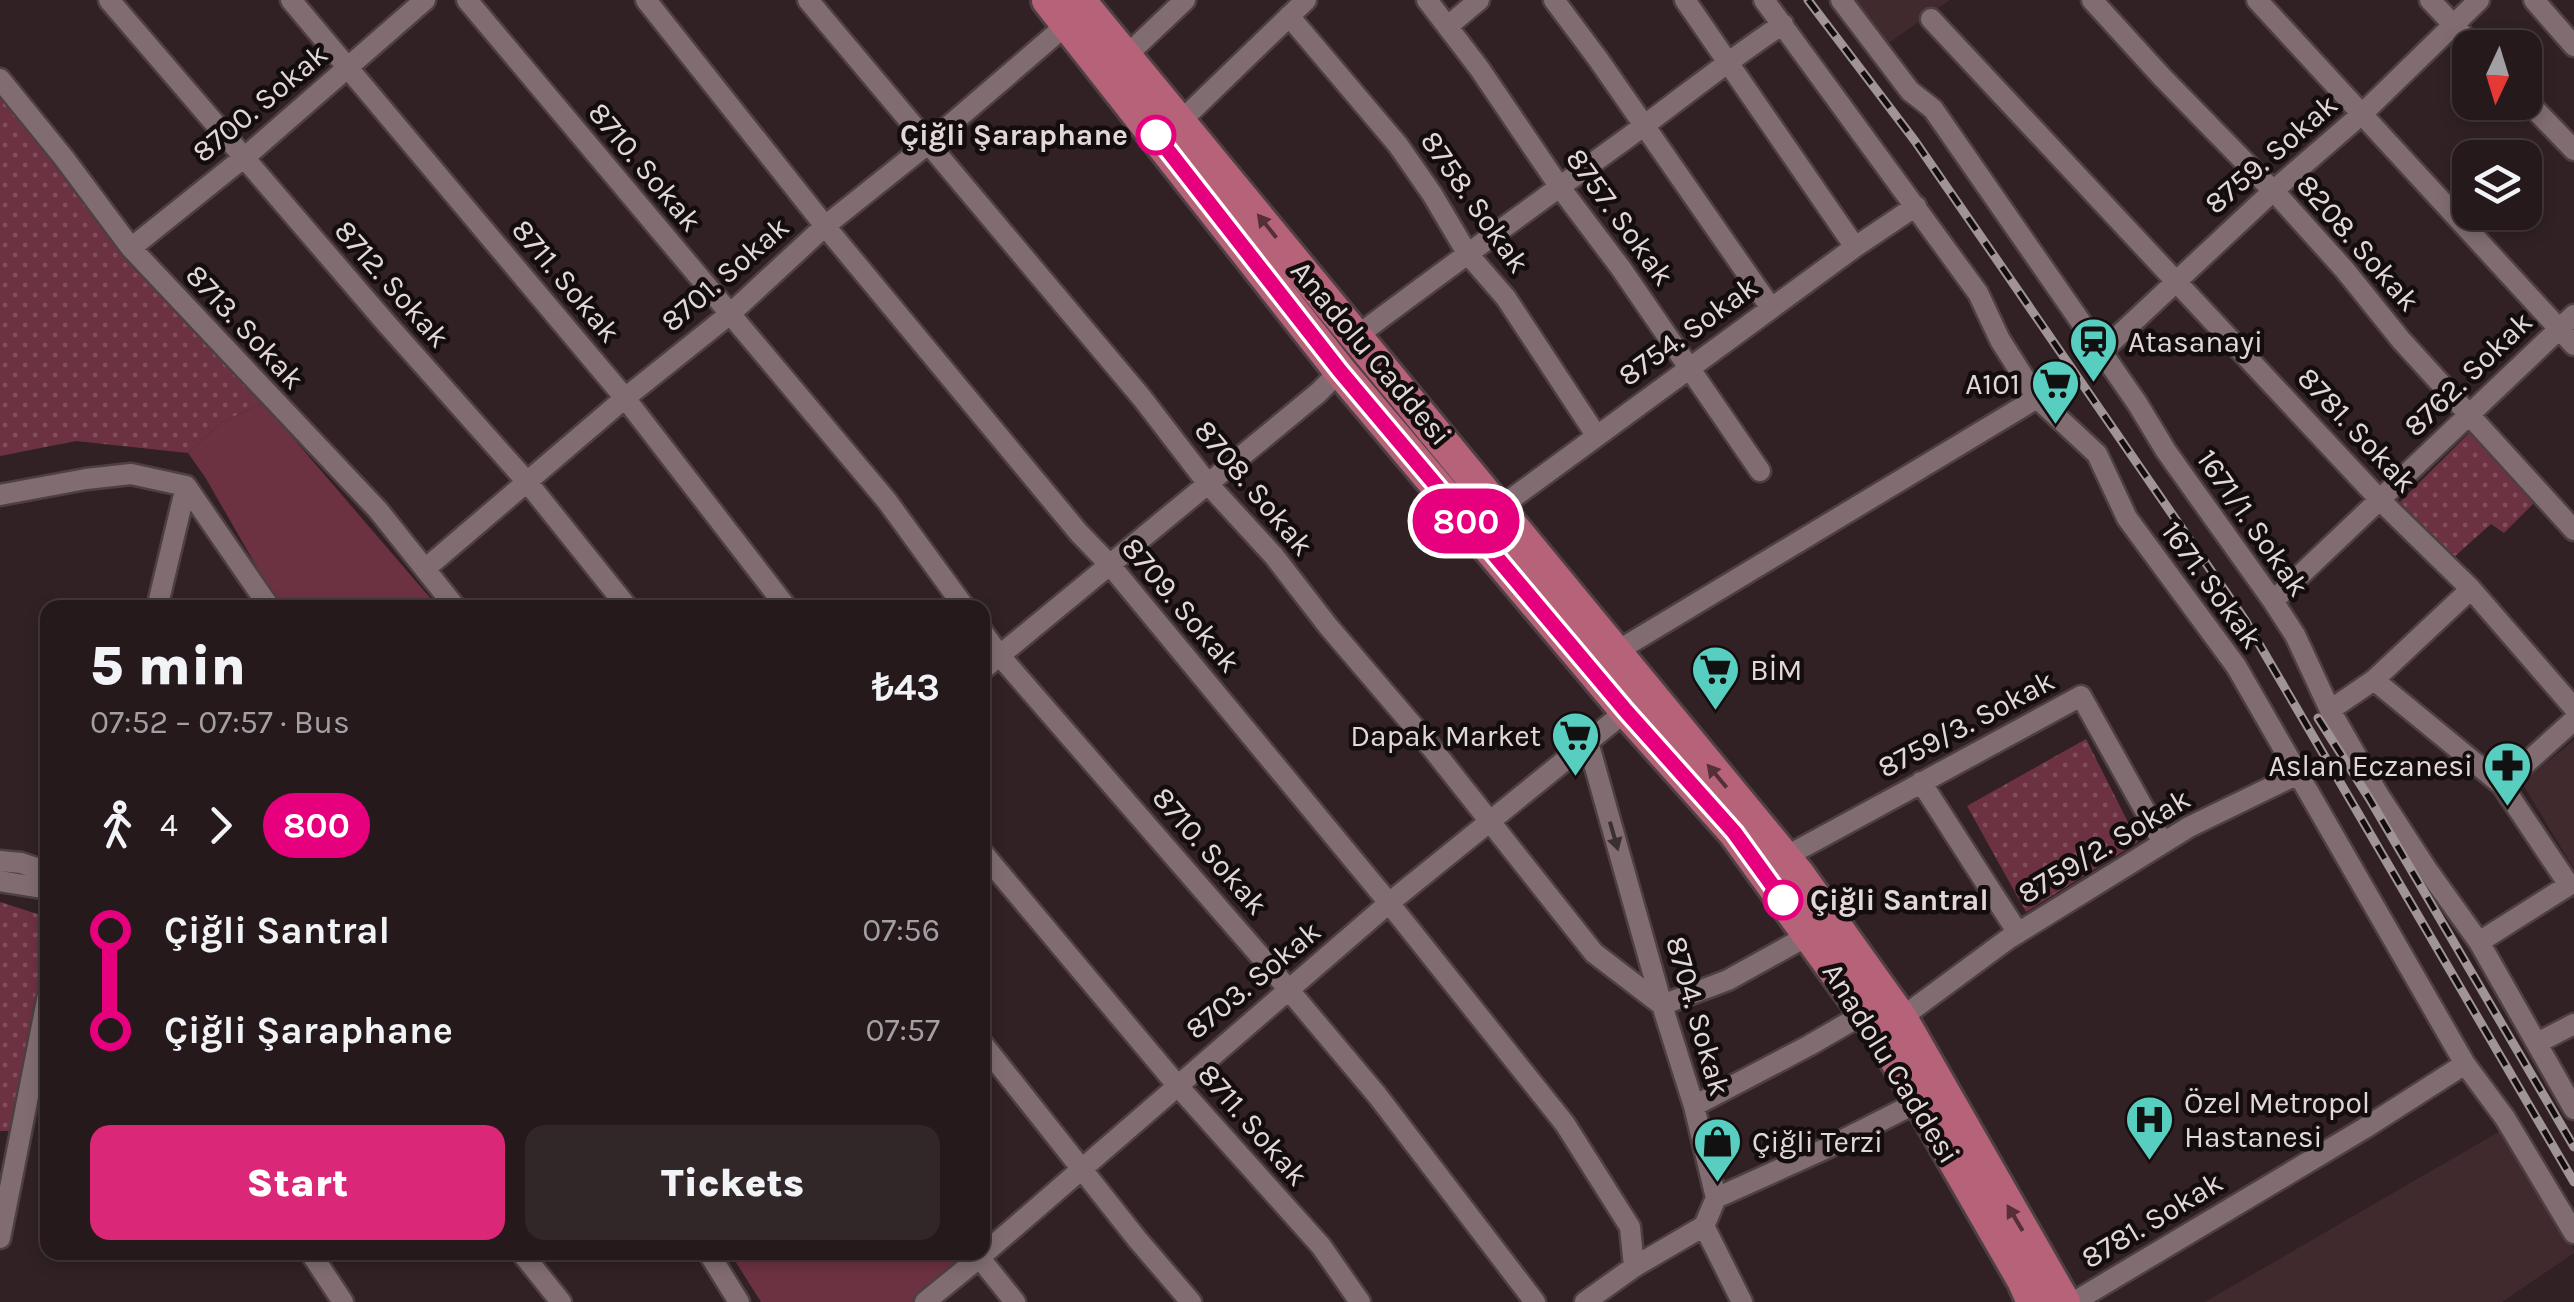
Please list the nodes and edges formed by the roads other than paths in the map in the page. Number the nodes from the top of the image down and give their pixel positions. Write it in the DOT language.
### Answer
graph roads {
  1 [pos="110,0"];
  2 [pos="292,0"];
  3 [pos="425,0"];
  4 [pos="467,0"];
  5 [pos="646,0"];
  6 [pos="808,0"];
  7 [pos="1040,0"];
  8 [pos="1090,0"];
  9 [pos="1185,0"];
  10 [pos="1306,0"];
  11 [pos="1427,0"];
  12 [pos="1478,0"];
  13 [pos="1554,0"];
  14 [pos="1685,0"];
  15 [pos="1764,0"];
  16 [pos="1840,0"];
  17 [pos="2092,0"];
  18 [pos="2257,0"];
  19 [pos="2430,0"];
  20 [pos="2479,0"];
  21 [pos="2534,0"];
  22 [pos="1064,8"];
  23 [pos="1290,16"];
  24 [pos="1931,18"];
  25 [pos="1783,24"];
  26 [pos="2452,25"];
  27 [pos="1448,26"];
  28 [pos="2457,30"];
  29 [pos="2574,46"];
  30 [pos="1112,52"];
  31 [pos="1727,61"];
  32 [pos="349,68"];
  33 [pos="0,79"];
  34 [pos="2363,113"];
  35 [pos="2542,117"];
  36 [pos="1180,121"];
  37 [pos="1644,126"];
  38 [pos="929,142"];
  39 [pos="2574,150"];
  40 [pos="244,158"];
  41 [pos="1559,186"];
  42 [pos="2272,190"];
  43 [pos="1916,206"];
  44 [pos="825,226"];
  45 [pos="1854,247"];
  46 [pos="131,248"];
  47 [pos="1467,253"];
  48 [pos="2177,280"];
  49 [pos="1770,308"];
  50 [pos="730,314"];
  51 [pos="2566,322"];
  52 [pos="1357,336"];
  53 [pos="2574,345"];
  54 [pos="2101,352"];
  55 [pos="1689,367"];
  56 [pos="1340,371"];
  57 [pos="625,398"];
  58 [pos="2037,398"];
  59 [pos="2468,414"];
  60 [pos="1596,435"];
  61 [pos="1760,471"];
  62 [pos="528,483"];
  63 [pos="1208,484"];
  64 [pos="186,486"];
  65 [pos="0,495"];
  66 [pos="2380,500"];
  67 [pos="1499,508"];
  68 [pos="2574,530"];
  69 [pos="1110,565"];
  70 [pos="425,569"];
  71 [pos="2471,588"];
  72 [pos="159,600"];
  73 [pos="264,600"];
  74 [pos="450,600"];
  75 [pos="622,600"];
  76 [pos="781,600"];
  77 [pos="959,600"];
  78 [pos="2273,601"];
  79 [pos="990,643"];
  80 [pos="1614,653"];
  81 [pos="1000,656"];
  82 [pos="990,664"];
  83 [pos="2374,680"];
  84 [pos="2574,708"];
  85 [pos="2330,710"];
  86 [pos="1626,711"];
  87 [pos="2574,720"];
  88 [pos="1588,742"];
  89 [pos="2298,774"];
  90 [pos="1921,782"];
  91 [pos="2502,786"];
  92 [pos="1488,820"];
  93 [pos="2163,843"];
  94 [pos="1785,857"];
  95 [pos="0,861"];
  96 [pos="990,862"];
  97 [pos="40,869"];
  98 [pos="0,882"];
  99 [pos="40,889"];
  100 [pos="2571,890"];
  101 [pos="1389,903"];
  102 [pos="2018,933"];
  103 [pos="1809,935"];
  104 [pos="2480,942"];
  105 [pos="1289,990"];
  106 [pos="1662,1004"];
  107 [pos="1865,1013"];
  108 [pos="1901,1018"];
  109 [pos="2574,1024"];
  110 [pos="2537,1043"];
  111 [pos="990,1052"];
  112 [pos="2465,1064"];
  113 [pos="1177,1084"];
  114 [pos="39,1095"];
  115 [pos="1920,1101"];
  116 [pos="1694,1106"];
  117 [pos="2574,1109"];
  118 [pos="1081,1168"];
  119 [pos="1716,1198"];
  120 [pos="1704,1226"];
  121 [pos="2574,1232"];
  122 [pos="0,1238"];
  123 [pos="990,1244"];
  124 [pos="315,1260"];
  125 [pos="526,1260"];
  126 [pos="713,1260"];
  127 [pos="971,1260"];
  128 [pos="981,1260"];
  129 [pos="1634,1267"];
  130 [pos="549,1298"];
  131 [pos="342,1302"];
  132 [pos="740,1302"];
  133 [pos="925,1302"];
  134 [pos="1015,1302"];
  135 [pos="1191,1302"];
  136 [pos="1360,1302"];
  137 [pos="1534,1302"];
  138 [pos="1584,1302"];
  139 [pos="1742,1302"];
  140 [pos="2033,1302"];
  141 [pos="2064,1302"];
  142 [pos="2074,1302"];
  1 -- 40 [label="street, 8712. Sokak"];
  2 -- 32 [label="street, 8711. Sokak"];
  3 -- 32 [label="street, 8700. Sokak"];
  4 -- 50 [label="street, 8710. Sokak"];
  5 -- 44 [label="street, 8709. Sokak"];
  6 -- 38 [label="street, 8708. Sokak"];
  7 -- 22 [label="street"];
  8 -- 30 [label="street"];
  9 -- 30 [label="street"];
  10 -- 23 [label="street"];
  11 -- 27 [label="street, 8757. Sokak"];
  12 -- 27 [label="street"];
  13 -- 37 [label="street"];
  14 -- 31 [label="street"];
  15 -- 25 [label="street, 1671. Sokak"];
  16 -- 54 [label="street, 1671/1. Sokak"];
  17 -- 42 [label="street, 8208. Sokak"];
  18 -- 34 [label="street"];
  19 -- 26 [label="street"];
  20 -- 26 [label="street, 8759. Sokak"];
  21 -- 29 [label="street"];
  22 -- 30 [label="highway, Anadolu Caddesi"];
  22 -- 38 [label="street, 8701. Sokak"];
  23 -- 36 [label="street"];
  23 -- 47 [label="street, 8758. Sokak"];
  24 -- 48 [label="street, 8781. Sokak"];
  25 -- 31 [label="street"];
  25 -- 43 [label="street, 1671. Sokak"];
  26 -- 28 [label="street"];
  26 -- 34 [label="street, 8759. Sokak"];
  27 -- 41 [label="street, 8757. Sokak"];
  30 -- 36 [label="highway, Anadolu Caddesi"];
  30 -- 56 [label="highway, Anadolu Caddesi"];
  31 -- 37 [label="street"];
  31 -- 45 [label="street"];
  32 -- 40 [label="street, 8700. Sokak"];
  32 -- 57 [label="street, 8711. Sokak"];
  33 -- 46 [label="street, 8713. Sokak"];
  34 -- 42 [label="street, 8759. Sokak"];
  34 -- 51 [label="street"];
  35 -- 39 [label="street"];
  52 -- 36 [label="highway, Anadolu Caddesi, one-way"];
  37 -- 41 [label="street"];
  37 -- 49 [label="street"];
  38 -- 44 [label="street, 8701. Sokak"];
  38 -- 63 [label="street, 8708. Sokak"];
  40 -- 46 [label="street, 8700. Sokak"];
  40 -- 62 [label="street, 8712. Sokak"];
  41 -- 47 [label="street"];
  41 -- 55 [label="street, 8757. Sokak"];
  42 -- 48 [label="street, 8759. Sokak"];
  42 -- 59 [label="street, 8208. Sokak"];
  43 -- 45 [label="street, 8754. Sokak"];
  43 -- 58 [label="street, 1671. Sokak"];
  44 -- 50 [label="street, 8701. Sokak"];
  44 -- 69 [label="street, 8709. Sokak"];
  45 -- 49 [label="street, 8754. Sokak"];
  46 -- 70 [label="street, 8713. Sokak"];
  47 -- 52 [label="street"];
  47 -- 60 [label="street, 8758. Sokak"];
  48 -- 54 [label="street, 8759. Sokak"];
  48 -- 66 [label="street, 8781. Sokak"];
  49 -- 55 [label="street, 8754. Sokak"];
  50 -- 57 [label="street, 8701. Sokak"];
  50 -- 77 [label="street, 8710. Sokak"];
  51 -- 53 [label="street"];
  51 -- 59 [label="street, 8762. Sokak"];
  52 -- 67 [label="highway, Anadolu Caddesi"];
  54 -- 78 [label="street, 1671/1. Sokak"];
  55 -- 60 [label="street, 8754. Sokak"];
  55 -- 61 [label="street, 8757. Sokak"];
  56 -- 63 [label="street"];
  56 -- 86 [label="highway, Anadolu Caddesi"];
  57 -- 62 [label="street, 8701. Sokak"];
  57 -- 76 [label="street, 8711. Sokak"];
  58 -- 80 [label="street"];
  58 -- 89 [label="street, 1671. Sokak"];
  59 -- 66 [label="street, 8762. Sokak"];
  59 -- 68 [label="street, 8208. Sokak"];
  60 -- 67 [label="street, 8754. Sokak"];
  62 -- 70 [label="street, 8701. Sokak"];
  62 -- 75 [label="street, 8712. Sokak"];
  63 -- 69 [label="street"];
  63 -- 92 [label="street, 8708. Sokak"];
  64 -- 65 [label="street"];
  64 -- 72 [label="street"];
  64 -- 73 [label="street"];
  66 -- 71 [label="street, 8781. Sokak"];
  66 -- 78 [label="street, 8762. Sokak"];
  67 -- 80 [label="highway, Anadolu Caddesi"];
  69 -- 81 [label="street"];
  69 -- 101 [label="street, 8709. Sokak"];
  70 -- 74 [label="street, 8713. Sokak"];
  71 -- 83 [label="street"];
  71 -- 84 [label="street, 8781. Sokak"];
  78 -- 85 [label="street, 1671/1. Sokak"];
  79 -- 81 [label="street, 8710. Sokak"];
  94 -- 80 [label="highway, Anadolu Caddesi, one-way"];
  81 -- 82 [label="street"];
  81 -- 105 [label="street, 8710. Sokak"];
  83 -- 85 [label="street"];
  83 -- 91 [label="street"];
  85 -- 104 [label="street, 1671/1. Sokak"];
  86 -- 88 [label="street, 8703. Sokak"];
  86 -- 103 [label="highway, Anadolu Caddesi"];
  87 -- 91 [label="street"];
  88 -- 92 [label="street, 8703. Sokak"];
  88 -- 106 [label="street, 8704. Sokak, one-way"];
  89 -- 93 [label="street, 8759/2. Sokak"];
  89 -- 112 [label="street, 1671. Sokak"];
  90 -- 93 [label="street, 8759/3. Sokak"];
  90 -- 94 [label="street, 8759/3. Sokak"];
  90 -- 102 [label="street"];
  91 -- 100 [label="street"];
  92 -- 101 [label="street, 8703. Sokak"];
  92 -- 106 [label="street, 8708. Sokak"];
  93 -- 102 [label="street, 8759/2. Sokak"];
  94 -- 108 [label="highway, Anadolu Caddesi"];
  95 -- 97 [label="street"];
  96 -- 113 [label="street, 8711. Sokak"];
  98 -- 99 [label="street"];
  100 -- 104 [label="street"];
  101 -- 105 [label="street, 8703. Sokak"];
  101 -- 129 [label="street, 8709. Sokak"];
  102 -- 108 [label="street, 8759/2. Sokak"];
  103 -- 106 [label="street"];
  103 -- 107 [label="highway, Anadolu Caddesi"];
  104 -- 110 [label="street, 1671/1. Sokak"];
  105 -- 113 [label="street, 8703. Sokak"];
  105 -- 137 [label="street, 8710. Sokak"];
  106 -- 116 [label="street, 8704. Sokak"];
  107 -- 115 [label="highway, Anadolu Caddesi"];
  107 -- 116 [label="street"];
  141 -- 108 [label="highway, Anadolu Caddesi, one-way"];
  109 -- 110 [label="street"];
  110 -- 117 [label="street, 1671/1. Sokak"];
  111 -- 118 [label="street"];
  112 -- 121 [label="street, 1671. Sokak"];
  112 -- 142 [label="street, 8781. Sokak"];
  113 -- 118 [label="street, 8703. Sokak"];
  113 -- 136 [label="street, 8711. Sokak"];
  114 -- 122 [label="street"];
  115 -- 119 [label="street"];
  115 -- 140 [label="highway, Anadolu Caddesi"];
  116 -- 119 [label="street, 8704. Sokak"];
  118 -- 123 [label="street, 8703. Sokak"];
  118 -- 135 [label="street"];
  119 -- 120 [label="street"];
  120 -- 129 [label="street"];
  120 -- 139 [label="street"];
  124 -- 131 [label="street"];
  125 -- 130 [label="street"];
  126 -- 132 [label="street"];
  127 -- 133 [label="street, 8703. Sokak"];
  128 -- 134 [label="street"];
  129 -- 138 [label="street"];
}
